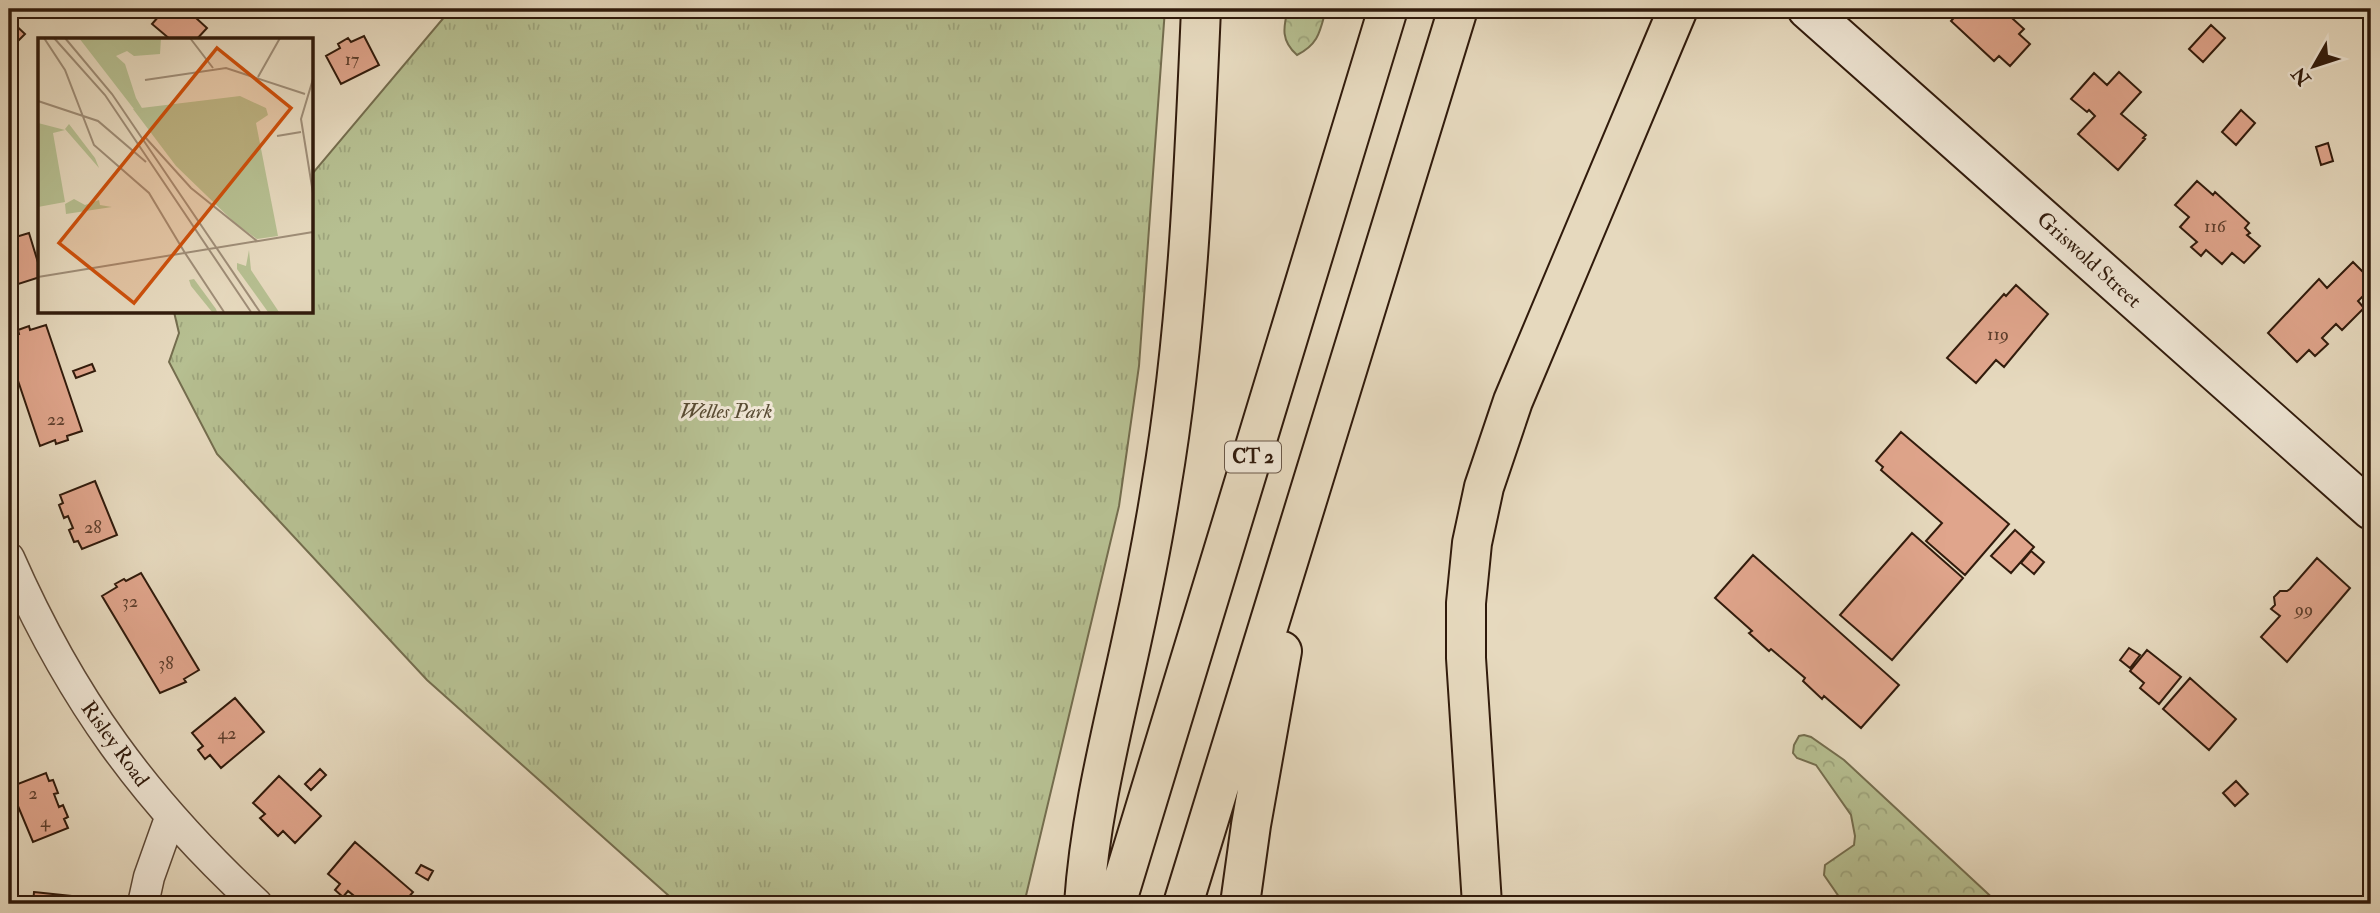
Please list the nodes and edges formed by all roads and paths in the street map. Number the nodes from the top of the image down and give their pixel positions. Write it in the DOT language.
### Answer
graph roads {
  1 [pos="1201,9"];
  2 [pos="1388,9"];
  3 [pos="1458,9"];
  4 [pos="1678,9"];
  5 [pos="1807,9"];
  6 [pos="2371,510"];
  7 [pos="1302,514"];
  8 [pos="9,558"];
  9 [pos="170,818"];
  10 [pos="144,904"];
  11 [pos="257,904"];
  12 [pos="1084,904"];
  13 [pos="1116,904"];
  14 [pos="1183,904"];
  15 [pos="1240,904"];
  16 [pos="1482,904"];
  1 -- 12 [label="highway"];
  2 -- 13 [label="highway, CT 2"];
  3 -- 7 [label="highway"];
  4 -- 16 [label="highway"];
  5 -- 6 [label="main road, Griswold Street"];
  7 -- 14 [label="highway"];
  7 -- 15 [label="highway"];
  8 -- 9 [label="street, Risley Road"];
  9 -- 10 [label="street"];
  9 -- 11 [label="street, Risley Road"];
}
